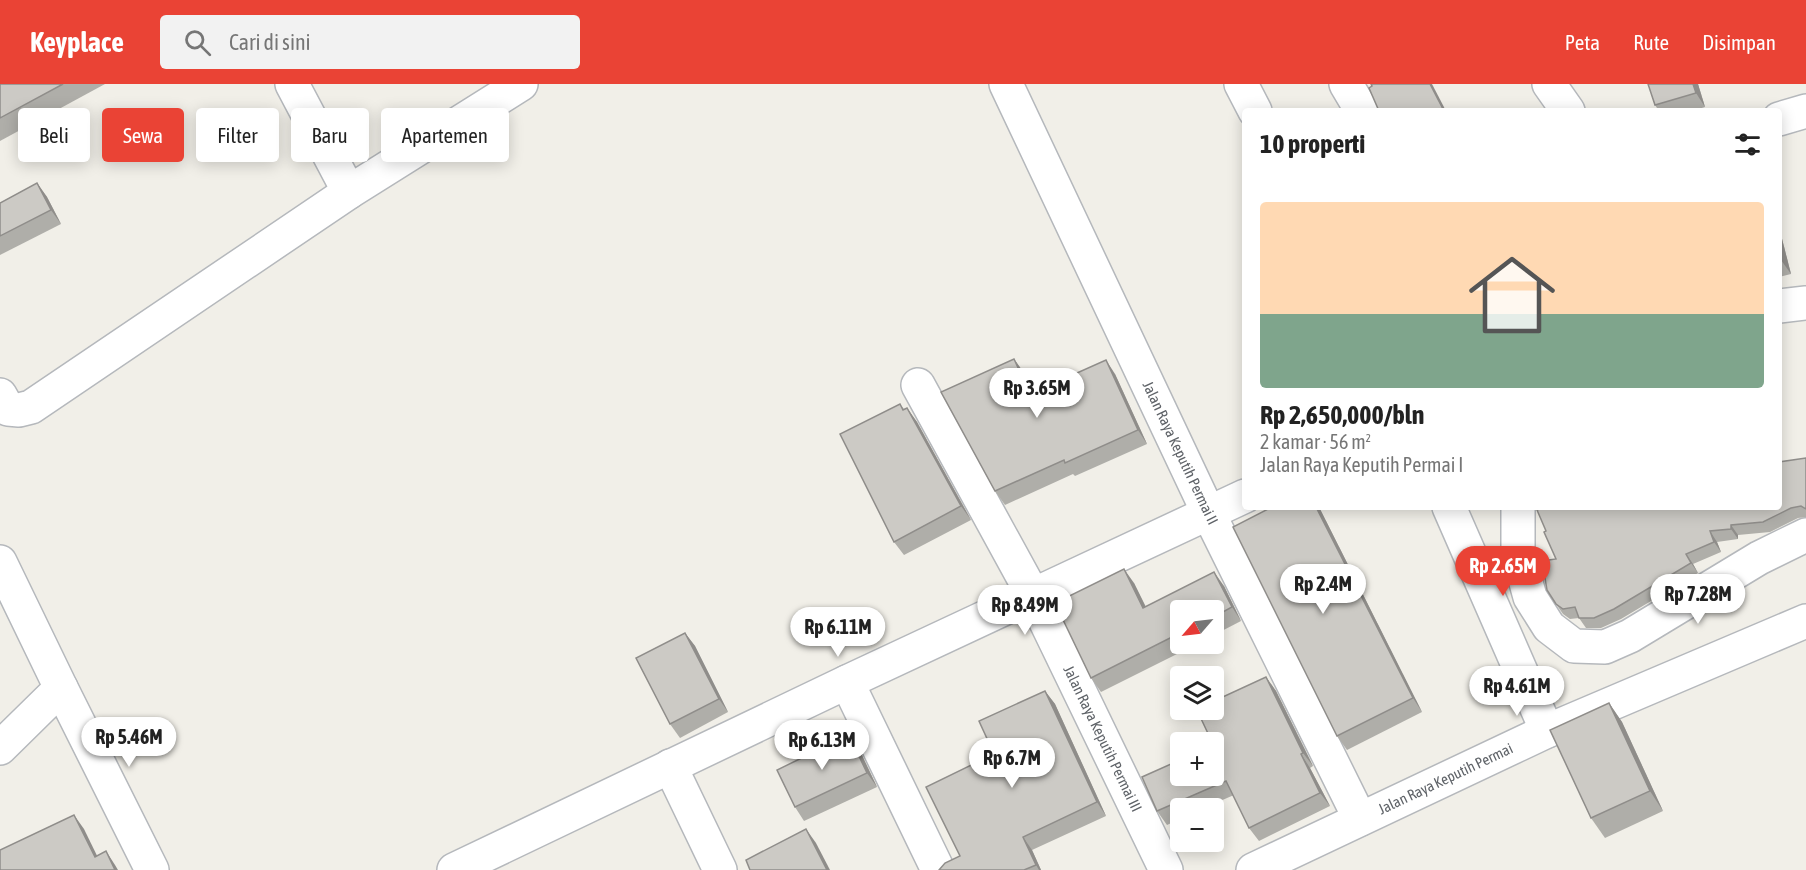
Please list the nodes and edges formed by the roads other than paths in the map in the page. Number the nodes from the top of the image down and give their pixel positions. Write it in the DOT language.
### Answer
graph roads {
  1 [pos="292,84"];
  2 [pos="521,84"];
  3 [pos="1006,84"];
  4 [pos="1241,84"];
  5 [pos="1346,84"];
  6 [pos="1548,84"];
  7 [pos="1253,108"];
  8 [pos="1360,108"];
  9 [pos="1566,108"];
  10 [pos="1806,111"];
  11 [pos="1782,118"];
  12 [pos="349,192"];
  13 [pos="1806,303"];
  14 [pos="1782,306"];
  15 [pos="918,385"];
  16 [pos="0,394"];
  17 [pos="1242,497"];
  18 [pos="1450,510"];
  19 [pos="1518,510"];
  20 [pos="1208,512"];
  21 [pos="1806,535"];
  22 [pos="0,562"];
  23 [pos="1033,595"];
  24 [pos="1806,621"];
  25 [pos="847,682"];
  26 [pos="61,688"];
  27 [pos="1547,731"];
  28 [pos="0,748"];
  29 [pos="670,766"];
  30 [pos="1360,819"];
  31 [pos="464,868"];
  32 [pos="152,870"];
  33 [pos="720,870"];
  34 [pos="938,870"];
  35 [pos="1166,870"];
  36 [pos="1253,870"];
  1 -- 12 [label="street"];
  2 -- 12 [label="street"];
  3 -- 20 [label="street, Jalan Raya Keputih Permai II"];
  4 -- 7 [label="street"];
  5 -- 8 [label="street"];
  6 -- 9 [label="street"];
  10 -- 11 [label="street"];
  12 -- 16 [label="street"];
  13 -- 14 [label="street"];
  15 -- 23 [label="street, Jalan Raya Keputih Permai III"];
  17 -- 20 [label="street"];
  18 -- 27 [label="street"];
  19 -- 21 [label="street"];
  20 -- 23 [label="street"];
  20 -- 30 [label="street, Jalan Raya Keputih Permai II"];
  22 -- 26 [label="street"];
  23 -- 25 [label="street"];
  23 -- 35 [label="street, Jalan Raya Keputih Permai III"];
  24 -- 27 [label="street, Jalan Raya Keputih Permai"];
  25 -- 29 [label="street"];
  25 -- 34 [label="street"];
  26 -- 28 [label="street"];
  26 -- 32 [label="street"];
  27 -- 30 [label="street, Jalan Raya Keputih Permai"];
  29 -- 31 [label="street"];
  29 -- 33 [label="street"];
  30 -- 36 [label="street, Jalan Raya Keputih Permai"];
}
